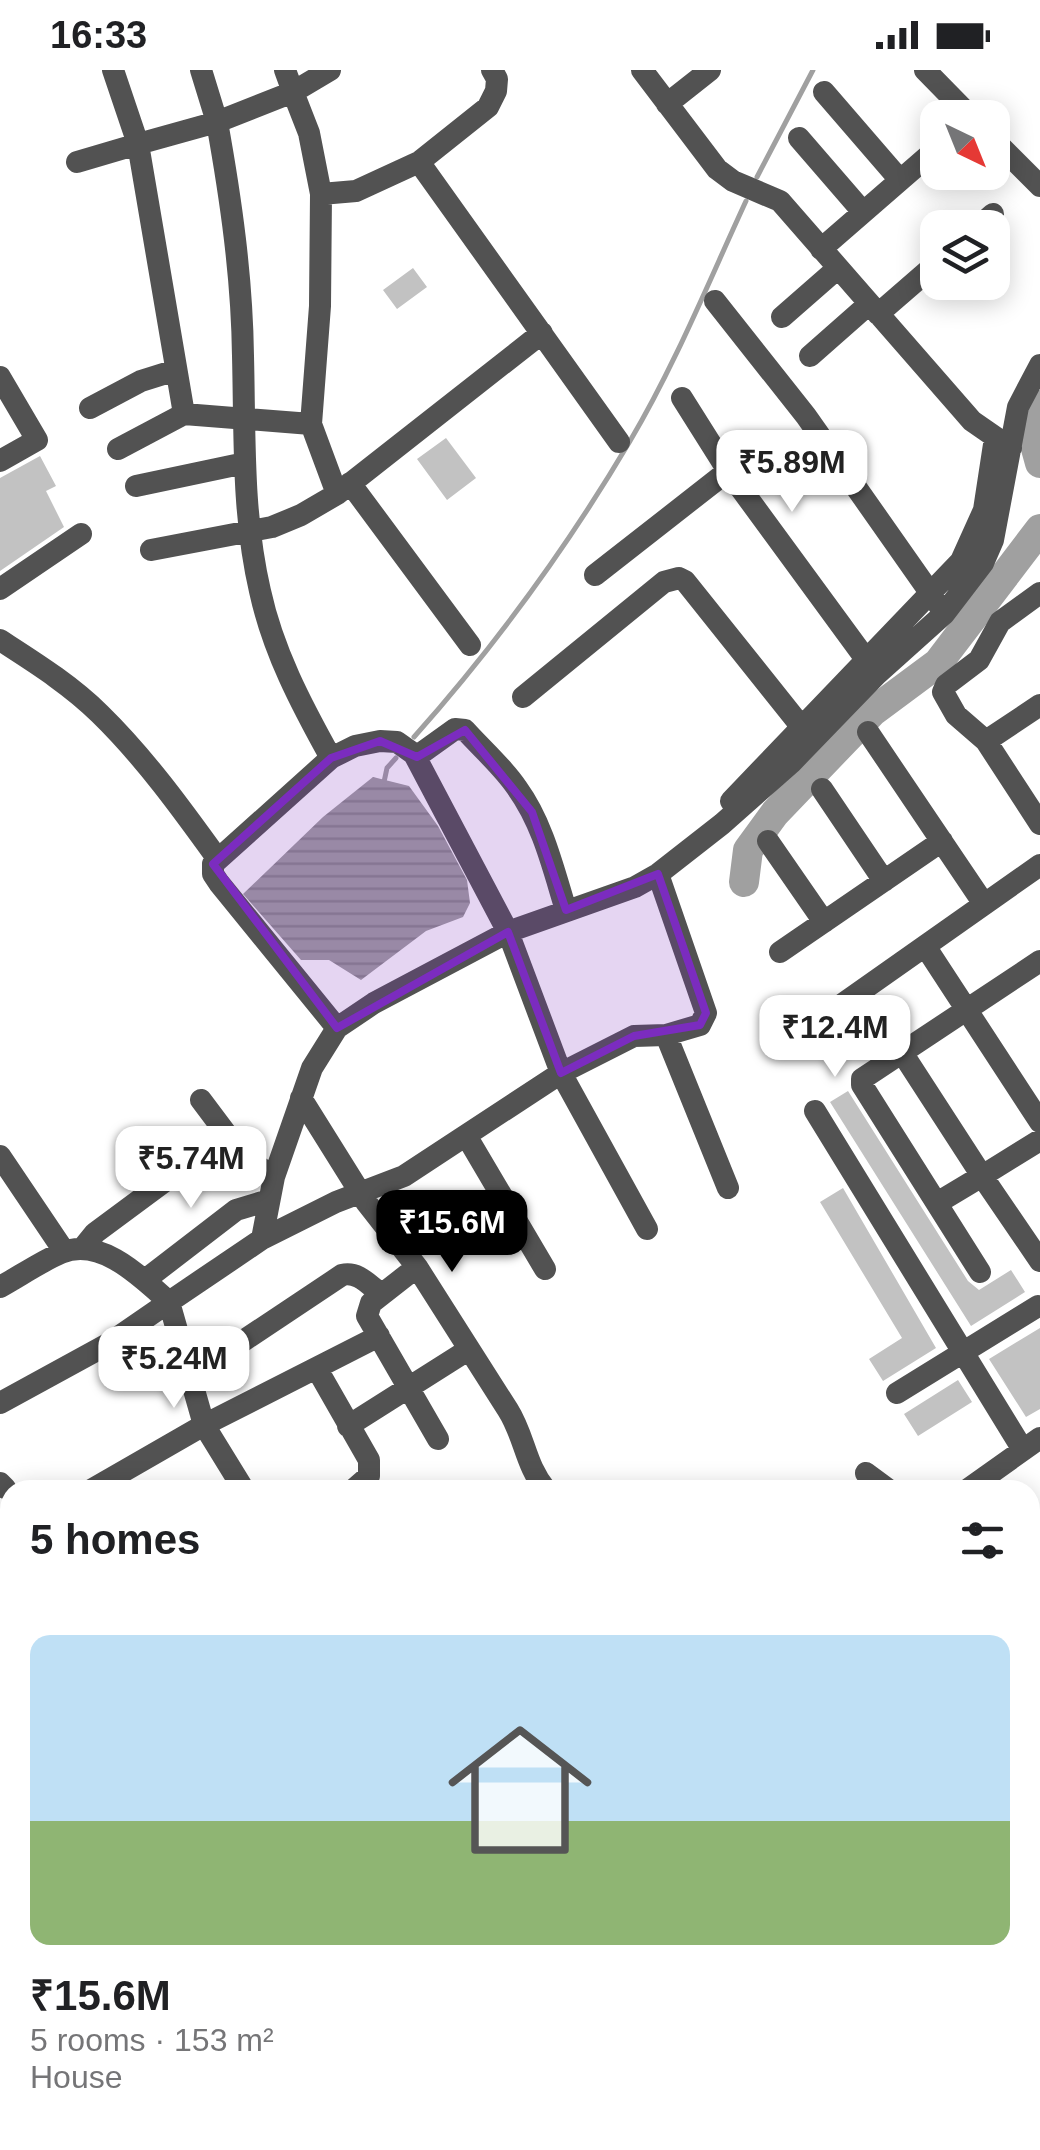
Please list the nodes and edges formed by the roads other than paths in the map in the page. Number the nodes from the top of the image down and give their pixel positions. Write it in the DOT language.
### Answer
graph roads {
  1 [pos="113,70"];
  2 [pos="200,70"];
  3 [pos="330,70"];
  4 [pos="492,70"];
  5 [pos="642,70"];
  6 [pos="710,70"];
  7 [pos="925,70"];
  8 [pos="289,81"];
  9 [pos="824,92"];
  10 [pos="954,100"];
  11 [pos="668,104"];
  12 [pos="217,122"];
  13 [pos="800,138"];
  14 [pos="138,144"];
  15 [pos="1010,156"];
  16 [pos="77,162"];
  17 [pos="419,162"];
  18 [pos="920,163"];
  19 [pos="900,180"];
  20 [pos="1040,186"];
  21 [pos="321,194"];
  22 [pos="863,212"];
  23 [pos="822,248"];
  24 [pos="838,268"];
  25 [pos="920,275"];
  26 [pos="715,301"];
  27 [pos="874,309"];
  28 [pos="782,317"];
  29 [pos="542,333"];
  30 [pos="810,356"];
  31 [pos="1040,365"];
  32 [pos="176,370"];
  33 [pos="0,377"];
  34 [pos="682,398"];
  35 [pos="90,408"];
  36 [pos="184,414"];
  37 [pos="242,420"];
  38 [pos="312,424"];
  39 [pos="620,442"];
  40 [pos="1003,443"];
  41 [pos="118,449"];
  42 [pos="0,461"];
  43 [pos="245,463"];
  44 [pos="728,472"];
  45 [pos="136,486"];
  46 [pos="344,489"];
  47 [pos="250,532"];
  48 [pos="81,534"];
  49 [pos="151,550"];
  50 [pos="595,575"];
  51 [pos="0,589"];
  52 [pos="1040,593"];
  53 [pos="930,594"];
  54 [pos="944,614"];
  55 [pos="0,640"];
  56 [pos="470,645"];
  57 [pos="865,658"];
  58 [pos="523,697"];
  59 [pos="1040,705"];
  60 [pos="800,726"];
  61 [pos="868,732"];
  62 [pos="986,741"];
  63 [pos="330,758"];
  64 [pos="416,758"];
  65 [pos="822,788"];
  66 [pos="722,824"];
  67 [pos="1040,824"];
  68 [pos="768,841"];
  69 [pos="942,841"];
  70 [pos="218,858"];
  71 [pos="1040,864"];
  72 [pos="658,874"];
  73 [pos="884,881"];
  74 [pos="984,904"];
  75 [pos="566,910"];
  76 [pos="824,922"];
  77 [pos="508,932"];
  78 [pos="925,946"];
  79 [pos="780,952"];
  80 [pos="1037,971"];
  81 [pos="967,1008"];
  82 [pos="827,1016"];
  83 [pos="337,1028"];
  84 [pos="666,1035"];
  85 [pos="900,1050"];
  86 [pos="560,1073"];
  87 [pos="301,1098"];
  88 [pos="202,1100"];
  89 [pos="815,1111"];
  90 [pos="1040,1122"];
  91 [pos="467,1137"];
  92 [pos="1040,1140"];
  93 [pos="0,1156"];
  94 [pos="176,1173"];
  95 [pos="982,1176"];
  96 [pos="272,1188"];
  97 [pos="728,1188"];
  98 [pos="360,1193"];
  99 [pos="937,1203"];
  100 [pos="647,1229"];
  101 [pos="262,1239"];
  102 [pos="73,1250"];
  103 [pos="1040,1261"];
  104 [pos="416,1267"];
  105 [pos="545,1269"];
  106 [pos="980,1272"];
  107 [pos="145,1280"];
  108 [pos="0,1287"];
  109 [pos="380,1294"];
  110 [pos="169,1302"];
  111 [pos="1038,1306"];
  112 [pos="378,1336"];
  113 [pos="468,1350"];
  114 [pos="963,1352"];
  115 [pos="189,1364"];
  116 [pos="317,1370"];
  117 [pos="407,1388"];
  118 [pos="897,1393"];
  119 [pos="0,1402"];
  120 [pos="204,1425"];
  121 [pos="348,1426"];
  122 [pos="438,1439"];
  123 [pos="1032,1444"];
  124 [pos="866,1473"];
  125 [pos="109,1480"];
  126 [pos="238,1480"];
  127 [pos="365,1480"];
  128 [pos="539,1480"];
  129 [pos="876,1480"];
  130 [pos="981,1480"];
  1 -- 14 [label="street"];
  2 -- 12 [label="street"];
  3 -- 8 [label="street"];
  4 -- 17 [label="street"];
  5 -- 11 [label="street"];
  6 -- 11 [label="street"];
  7 -- 10 [label="street"];
  8 -- 12 [label="street"];
  8 -- 21 [label="street"];
  9 -- 19 [label="street"];
  11 -- 23 [label="street"];
  12 -- 14 [label="street"];
  12 -- 37 [label="street"];
  13 -- 22 [label="street"];
  14 -- 16 [label="street"];
  14 -- 32 [label="street"];
  15 -- 20 [label="street"];
  17 -- 21 [label="street"];
  17 -- 29 [label="street"];
  18 -- 19 [label="street"];
  19 -- 22 [label="street"];
  21 -- 38 [label="street"];
  22 -- 23 [label="street"];
  23 -- 24 [label="street"];
  24 -- 27 [label="street"];
  24 -- 28 [label="street"];
  25 -- 27 [label="street"];
  26 -- 53 [label="street"];
  27 -- 30 [label="street"];
  27 -- 40 [label="street"];
  29 -- 39 [label="street"];
  29 -- 46 [label="street"];
  31 -- 40 [label="street"];
  32 -- 35 [label="street"];
  32 -- 36 [label="street"];
  33 -- 42 [label="street"];
  34 -- 44 [label="street"];
  36 -- 37 [label="street"];
  36 -- 41 [label="street"];
  37 -- 38 [label="street"];
  37 -- 43 [label="street"];
  38 -- 46 [label="street"];
  40 -- 53 [label="street"];
  40 -- 54 [label="street"];
  43 -- 45 [label="street"];
  43 -- 47 [label="street"];
  44 -- 50 [label="street"];
  44 -- 57 [label="street"];
  46 -- 47 [label="street"];
  46 -- 56 [label="street"];
  47 -- 49 [label="street"];
  47 -- 63 [label="street"];
  48 -- 51 [label="street"];
  52 -- 62 [label="street"];
  53 -- 54 [label="street"];
  53 -- 57 [label="street"];
  54 -- 66 [label="street"];
  55 -- 70 [label="street"];
  57 -- 60 [label="street"];
  58 -- 60 [label="street"];
  59 -- 62 [label="street"];
  60 -- 66 [label="street"];
  61 -- 69 [label="street"];
  62 -- 67 [label="street"];
  63 -- 64 [label="street"];
  63 -- 70 [label="street"];
  64 -- 75 [label="street"];
  64 -- 77 [label="street"];
  65 -- 73 [label="street"];
  66 -- 72 [label="street"];
  68 -- 76 [label="street"];
  69 -- 73 [label="street"];
  69 -- 74 [label="street"];
  70 -- 83 [label="street"];
  71 -- 74 [label="street"];
  72 -- 75 [label="street"];
  72 -- 84 [label="street"];
  73 -- 76 [label="street"];
  74 -- 78 [label="street"];
  75 -- 77 [label="street"];
  76 -- 79 [label="street"];
  77 -- 83 [label="street"];
  77 -- 86 [label="street"];
  78 -- 81 [label="street"];
  78 -- 82 [label="street"];
  80 -- 81 [label="street"];
  81 -- 85 [label="street"];
  81 -- 90 [label="street"];
  83 -- 87 [label="street"];
  84 -- 86 [label="street"];
  84 -- 97 [label="street"];
  85 -- 95 [label="street"];
  85 -- 99 [label="street"];
  86 -- 91 [label="street"];
  86 -- 100 [label="street"];
  87 -- 96 [label="street"];
  87 -- 98 [label="street"];
  88 -- 96 [label="street"];
  89 -- 114 [label="street"];
  91 -- 98 [label="street"];
  91 -- 105 [label="street"];
  92 -- 95 [label="street"];
  93 -- 102 [label="street"];
  94 -- 102 [label="street"];
  95 -- 99 [label="street"];
  95 -- 103 [label="street"];
  96 -- 101 [label="street"];
  96 -- 107 [label="street"];
  98 -- 101 [label="street"];
  98 -- 104 [label="street"];
  99 -- 106 [label="street"];
  101 -- 110 [label="street"];
  102 -- 107 [label="street"];
  102 -- 108 [label="street"];
  104 -- 109 [label="street"];
  104 -- 113 [label="street"];
  107 -- 110 [label="street"];
  109 -- 112 [label="street"];
  109 -- 115 [label="street"];
  110 -- 115 [label="street"];
  110 -- 119 [label="street"];
  111 -- 114 [label="street"];
  112 -- 116 [label="street"];
  112 -- 117 [label="street"];
  113 -- 117 [label="street"];
  113 -- 128 [label="street"];
  114 -- 118 [label="street"];
  114 -- 123 [label="street"];
  115 -- 120 [label="street"];
  116 -- 120 [label="street"];
  116 -- 121 [label="street"];
  117 -- 121 [label="street"];
  117 -- 122 [label="street"];
  120 -- 125 [label="street"];
  120 -- 126 [label="street"];
  121 -- 127 [label="street"];
  123 -- 130 [label="street"];
  124 -- 129 [label="street"];
}
